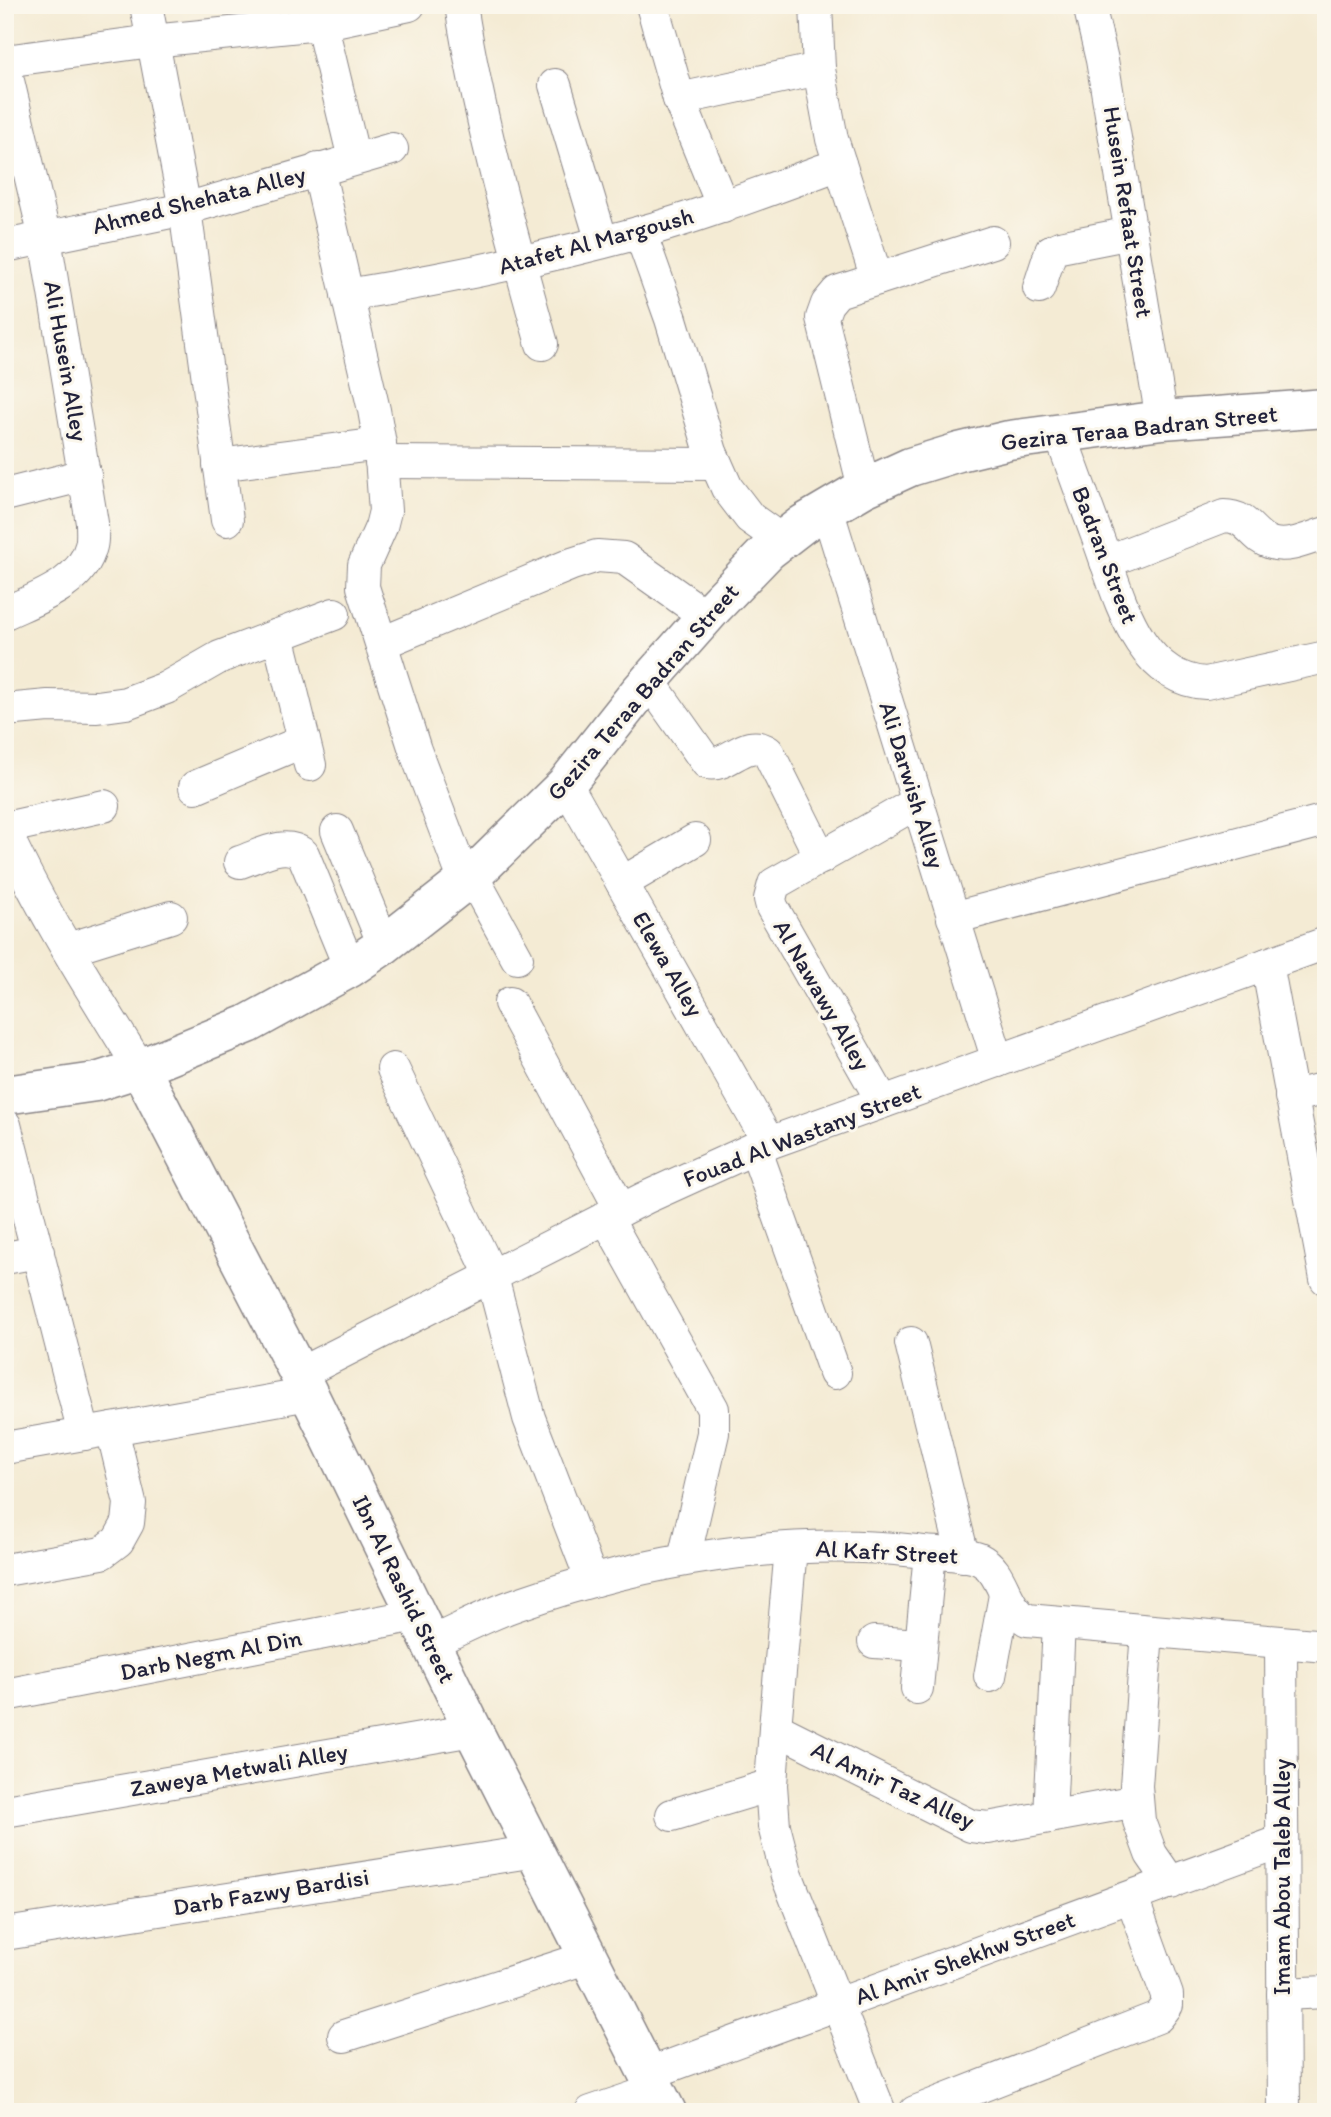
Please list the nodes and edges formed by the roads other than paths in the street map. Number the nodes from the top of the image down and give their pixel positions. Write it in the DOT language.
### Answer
graph roads {
  1 [pos="146,5"];
  2 [pos="409,5"];
  3 [pos="461,5"];
  4 [pos="652,5"];
  5 [pos="816,5"];
  6 [pos="1089,5"];
  7 [pos="319,15"];
  8 [pos="152,41"];
  9 [pos="5,61"];
  10 [pos="5,68"];
  11 [pos="819,69"];
  12 [pos="555,85"];
  13 [pos="679,99"];
  14 [pos="392,149"];
  15 [pos="354,159"];
  16 [pos="840,164"];
  17 [pos="318,169"];
  18 [pos="723,207"];
  19 [pos="185,209"];
  20 [pos="640,232"];
  21 [pos="1131,233"];
  22 [pos="45,237"];
  23 [pos="601,242"];
  24 [pos="993,242"];
  25 [pos="5,246"];
  26 [pos="520,263"];
  27 [pos="877,279"];
  28 [pos="1039,288"];
  29 [pos="347,295"];
  30 [pos="542,344"];
  31 [pos="1326,408"];
  32 [pos="1162,420"];
  33 [pos="1060,434"];
  34 [pos="380,453"];
  35 [pos="716,464"];
  36 [pos="219,465"];
  37 [pos="85,475"];
  38 [pos="864,488"];
  39 [pos="5,495"];
  40 [pos="827,509"];
  41 [pos="226,520"];
  42 [pos="1326,533"];
  43 [pos="781,540"];
  44 [pos="1106,562"];
  45 [pos="5,613"];
  46 [pos="334,614"];
  47 [pos="706,617"];
  48 [pos="278,635"];
  49 [pos="382,643"];
  50 [pos="1326,657"];
  51 [pos="649,681"];
  52 [pos="5,710"];
  53 [pos="566,784"];
  54 [pos="195,787"];
  55 [pos="918,802"];
  56 [pos="104,806"];
  57 [pos="1326,820"];
  58 [pos="5,829"];
  59 [pos="337,831"];
  60 [pos="695,840"];
  61 [pos="821,858"];
  62 [pos="240,862"];
  63 [pos="14,873"];
  64 [pos="468,879"];
  65 [pos="621,883"];
  66 [pos="171,917"];
  67 [pos="953,918"];
  68 [pos="1326,943"];
  69 [pos="384,945"];
  70 [pos="68,949"];
  71 [pos="517,958"];
  72 [pos="1267,964"];
  73 [pos="350,968"];
  74 [pos="510,1003"];
  75 [pos="998,1061"];
  76 [pos="140,1068"];
  77 [pos="393,1069"];
  78 [pos="1326,1088"];
  79 [pos="5,1095"];
  80 [pos="1292,1097"];
  81 [pos="883,1102"];
  82 [pos="5,1125"];
  83 [pos="762,1146"];
  84 [pos="614,1214"];
  85 [pos="38,1252"];
  86 [pos="5,1258"];
  87 [pos="492,1277"];
  88 [pos="1326,1277"];
  89 [pos="911,1343"];
  90 [pos="835,1373"];
  91 [pos="304,1384"];
  92 [pos="98,1431"];
  93 [pos="5,1448"];
  94 [pos="791,1548"];
  95 [pos="930,1553"];
  96 [pos="963,1556"];
  97 [pos="684,1559"];
  98 [pos="5,1570"];
  99 [pos="592,1581"];
  100 [pos="1005,1595"];
  101 [pos="1059,1623"];
  102 [pos="423,1629"];
  103 [pos="1147,1631"];
  104 [pos="874,1642"];
  105 [pos="1281,1643"];
  106 [pos="921,1645"];
  107 [pos="1326,1646"];
  108 [pos="990,1676"];
  109 [pos="916,1688"];
  110 [pos="5,1695"];
  111 [pos="775,1728"];
  112 [pos="473,1730"];
  113 [pos="771,1786"];
  114 [pos="1137,1801"];
  115 [pos="5,1811"];
  116 [pos="672,1815"];
  117 [pos="1050,1817"];
  118 [pos="1282,1841"];
  119 [pos="536,1851"];
  120 [pos="1171,1883"];
  121 [pos="1132,1898"];
  122 [pos="5,1934"];
  123 [pos="589,1957"];
  124 [pos="1326,1992"];
  125 [pos="1283,1994"];
  126 [pos="838,2005"];
  127 [pos="345,2036"];
  128 [pos="657,2092"];
  129 [pos="591,2112"];
  130 [pos="880,2112"];
  131 [pos="915,2112"];
  132 [pos="1284,2112"];
  1 -- 8 [label="street"];
  2 -- 7 [label="street"];
  3 -- 26 [label="street"];
  4 -- 13 [label="street"];
  5 -- 11 [label="street"];
  6 -- 21 [label="street, Husein Refaat Street"];
  7 -- 8 [label="street"];
  7 -- 15 [label="street"];
  8 -- 9 [label="street"];
  8 -- 19 [label="street"];
  10 -- 22 [label="street, Ali Husein Alley"];
  11 -- 13 [label="street"];
  11 -- 16 [label="street"];
  12 -- 23 [label="street"];
  13 -- 18 [label="street"];
  14 -- 15 [label="street, Ahmed Shehata Alley"];
  15 -- 17 [label="street, Ahmed Shehata Alley"];
  16 -- 18 [label="street, Atafet Al Margoush"];
  16 -- 27 [label="street"];
  17 -- 19 [label="street, Ahmed Shehata Alley"];
  17 -- 29 [label="street"];
  18 -- 20 [label="street, Atafet Al Margoush"];
  19 -- 22 [label="street, Ahmed Shehata Alley"];
  19 -- 36 [label="street"];
  20 -- 23 [label="street, Atafet Al Margoush"];
  20 -- 35 [label="street"];
  21 -- 28 [label="street"];
  21 -- 32 [label="street, Husein Refaat Street"];
  22 -- 25 [label="street, Ahmed Shehata Alley"];
  22 -- 37 [label="street, Ali Husein Alley"];
  23 -- 26 [label="street, Atafet Al Margoush"];
  24 -- 27 [label="street"];
  26 -- 29 [label="street, Atafet Al Margoush"];
  26 -- 30 [label="street"];
  27 -- 38 [label="street"];
  29 -- 34 [label="street"];
  31 -- 32 [label="street, Gezira Teraa Badran Street"];
  32 -- 33 [label="street, Gezira Teraa Badran Street"];
  33 -- 38 [label="street, Gezira Teraa Badran Street"];
  33 -- 44 [label="street, Badran Street"];
  34 -- 35 [label="street"];
  34 -- 36 [label="street"];
  34 -- 49 [label="street"];
  35 -- 43 [label="street"];
  36 -- 41 [label="street"];
  37 -- 39 [label="street"];
  37 -- 45 [label="street, Ali Husein Alley"];
  38 -- 40 [label="street, Gezira Teraa Badran Street"];
  40 -- 43 [label="street, Gezira Teraa Badran Street"];
  40 -- 55 [label="street, Ali Darwish Alley"];
  42 -- 44 [label="street"];
  43 -- 47 [label="street, Gezira Teraa Badran Street"];
  44 -- 50 [label="street, Badran Street"];
  46 -- 48 [label="street"];
  47 -- 49 [label="street"];
  47 -- 51 [label="street, Gezira Teraa Badran Street"];
  48 -- 52 [label="street"];
  48 -- 54 [label="street"];
  49 -- 64 [label="street"];
  51 -- 53 [label="street, Gezira Teraa Badran Street"];
  51 -- 61 [label="street"];
  53 -- 64 [label="street, Gezira Teraa Badran Street"];
  53 -- 65 [label="street, Elewa Alley"];
  55 -- 61 [label="street, Al Nawawy Alley"];
  55 -- 67 [label="street, Ali Darwish Alley"];
  56 -- 58 [label="street"];
  57 -- 67 [label="street"];
  58 -- 63 [label="street"];
  59 -- 69 [label="street"];
  60 -- 65 [label="street"];
  61 -- 81 [label="street, Al Nawawy Alley"];
  62 -- 73 [label="street"];
  63 -- 70 [label="street"];
  64 -- 69 [label="street, Gezira Teraa Badran Street"];
  64 -- 71 [label="street"];
  65 -- 83 [label="street, Elewa Alley"];
  66 -- 70 [label="street"];
  67 -- 75 [label="street, Ali Darwish Alley"];
  68 -- 72 [label="street, Fouad Al Wastany Street"];
  69 -- 73 [label="street, Gezira Teraa Badran Street"];
  70 -- 76 [label="street"];
  72 -- 75 [label="street, Fouad Al Wastany Street"];
  72 -- 80 [label="street"];
  73 -- 76 [label="street, Gezira Teraa Badran Street"];
  74 -- 84 [label="street"];
  75 -- 81 [label="street, Fouad Al Wastany Street"];
  76 -- 79 [label="street, Gezira Teraa Badran Street"];
  76 -- 91 [label="street, Ibn Al Rashid Street"];
  77 -- 87 [label="street"];
  78 -- 80 [label="street"];
  80 -- 88 [label="street"];
  81 -- 83 [label="street, Fouad Al Wastany Street"];
  82 -- 85 [label="street"];
  83 -- 84 [label="street, Fouad Al Wastany Street"];
  83 -- 90 [label="street, Elewa Alley"];
  84 -- 87 [label="street, Fouad Al Wastany Street"];
  84 -- 97 [label="street"];
  85 -- 86 [label="street"];
  85 -- 92 [label="street"];
  87 -- 91 [label="street, Fouad Al Wastany Street"];
  87 -- 99 [label="street"];
  89 -- 96 [label="street"];
  91 -- 92 [label="street, Fouad Al Wastany Street"];
  91 -- 102 [label="street, Ibn Al Rashid Street"];
  92 -- 93 [label="street, Fouad Al Wastany Street"];
  92 -- 98 [label="street"];
  94 -- 95 [label="street, Al Kafr Street"];
  94 -- 97 [label="street, Al Kafr Street"];
  94 -- 111 [label="street"];
  95 -- 96 [label="street, Al Kafr Street"];
  95 -- 106 [label="street"];
  96 -- 100 [label="street, Al Kafr Street"];
  97 -- 99 [label="street, Al Kafr Street"];
  99 -- 102 [label="street, Al Kafr Street"];
  100 -- 101 [label="street, Al Kafr Street"];
  100 -- 108 [label="street"];
  101 -- 103 [label="street, Al Kafr Street"];
  101 -- 117 [label="street"];
  102 -- 110 [label="street, Darb Negm Al Din"];
  102 -- 112 [label="street, Ibn Al Rashid Street"];
  103 -- 105 [label="street, Al Kafr Street"];
  103 -- 114 [label="street"];
  104 -- 106 [label="street"];
  105 -- 107 [label="street, Al Kafr Street"];
  105 -- 118 [label="street, Imam Abou Taleb Alley"];
  106 -- 109 [label="street"];
  111 -- 113 [label="street"];
  111 -- 117 [label="street, Al Amir Taz Alley"];
  112 -- 115 [label="street, Zaweya Metwali Alley"];
  112 -- 119 [label="street, Ibn Al Rashid Street"];
  113 -- 116 [label="street"];
  113 -- 126 [label="street"];
  114 -- 117 [label="street, Al Amir Taz Alley"];
  114 -- 120 [label="street"];
  118 -- 120 [label="street, Al Amir Shekhw Street"];
  118 -- 125 [label="street, Imam Abou Taleb Alley"];
  119 -- 122 [label="street, Darb Fazwy Bardisi"];
  119 -- 123 [label="street, Ibn Al Rashid Street"];
  120 -- 121 [label="street, Al Amir Shekhw Street"];
  121 -- 126 [label="street, Al Amir Shekhw Street"];
  121 -- 131 [label="street"];
  123 -- 127 [label="street"];
  123 -- 128 [label="street, Ibn Al Rashid Street"];
  124 -- 125 [label="street"];
  125 -- 132 [label="street, Imam Abou Taleb Alley"];
  126 -- 128 [label="street, Al Amir Shekhw Street"];
  126 -- 130 [label="street"];
  128 -- 129 [label="street, Al Amir Shekhw Street"];
}
